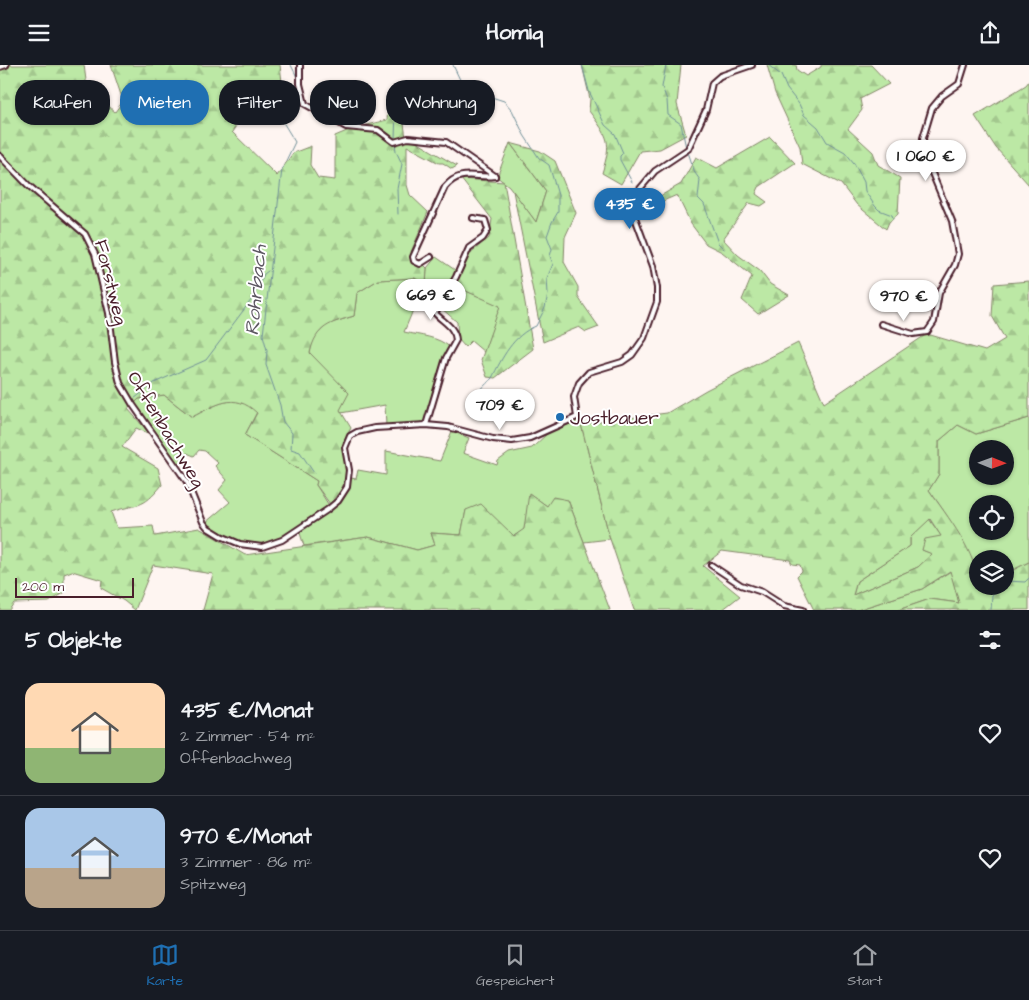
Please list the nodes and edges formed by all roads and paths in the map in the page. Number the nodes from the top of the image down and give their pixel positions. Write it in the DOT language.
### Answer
graph roads {
  1 [pos="6,65"];
  2 [pos="300,65"];
  3 [pos="752,65"];
  4 [pos="965,65"];
  5 [pos="0,67"];
  6 [pos="0,156"];
  7 [pos="473,218"];
  8 [pos="431,257"];
  9 [pos="881,324"];
  10 [pos="115,362"];
  11 [pos="426,425"];
  12 [pos="711,565"];
  13 [pos="802,610"];
  1 -- 5 [label="street"];
  2 -- 8 [label="street"];
  3 -- 11 [label="street, Offenbachweg"];
  4 -- 9 [label="street"];
  6 -- 10 [label="street, Forstweg"];
  7 -- 11 [label="street"];
  10 -- 11 [label="street, Offenbachweg"];
  12 -- 13 [label="street"];
}
